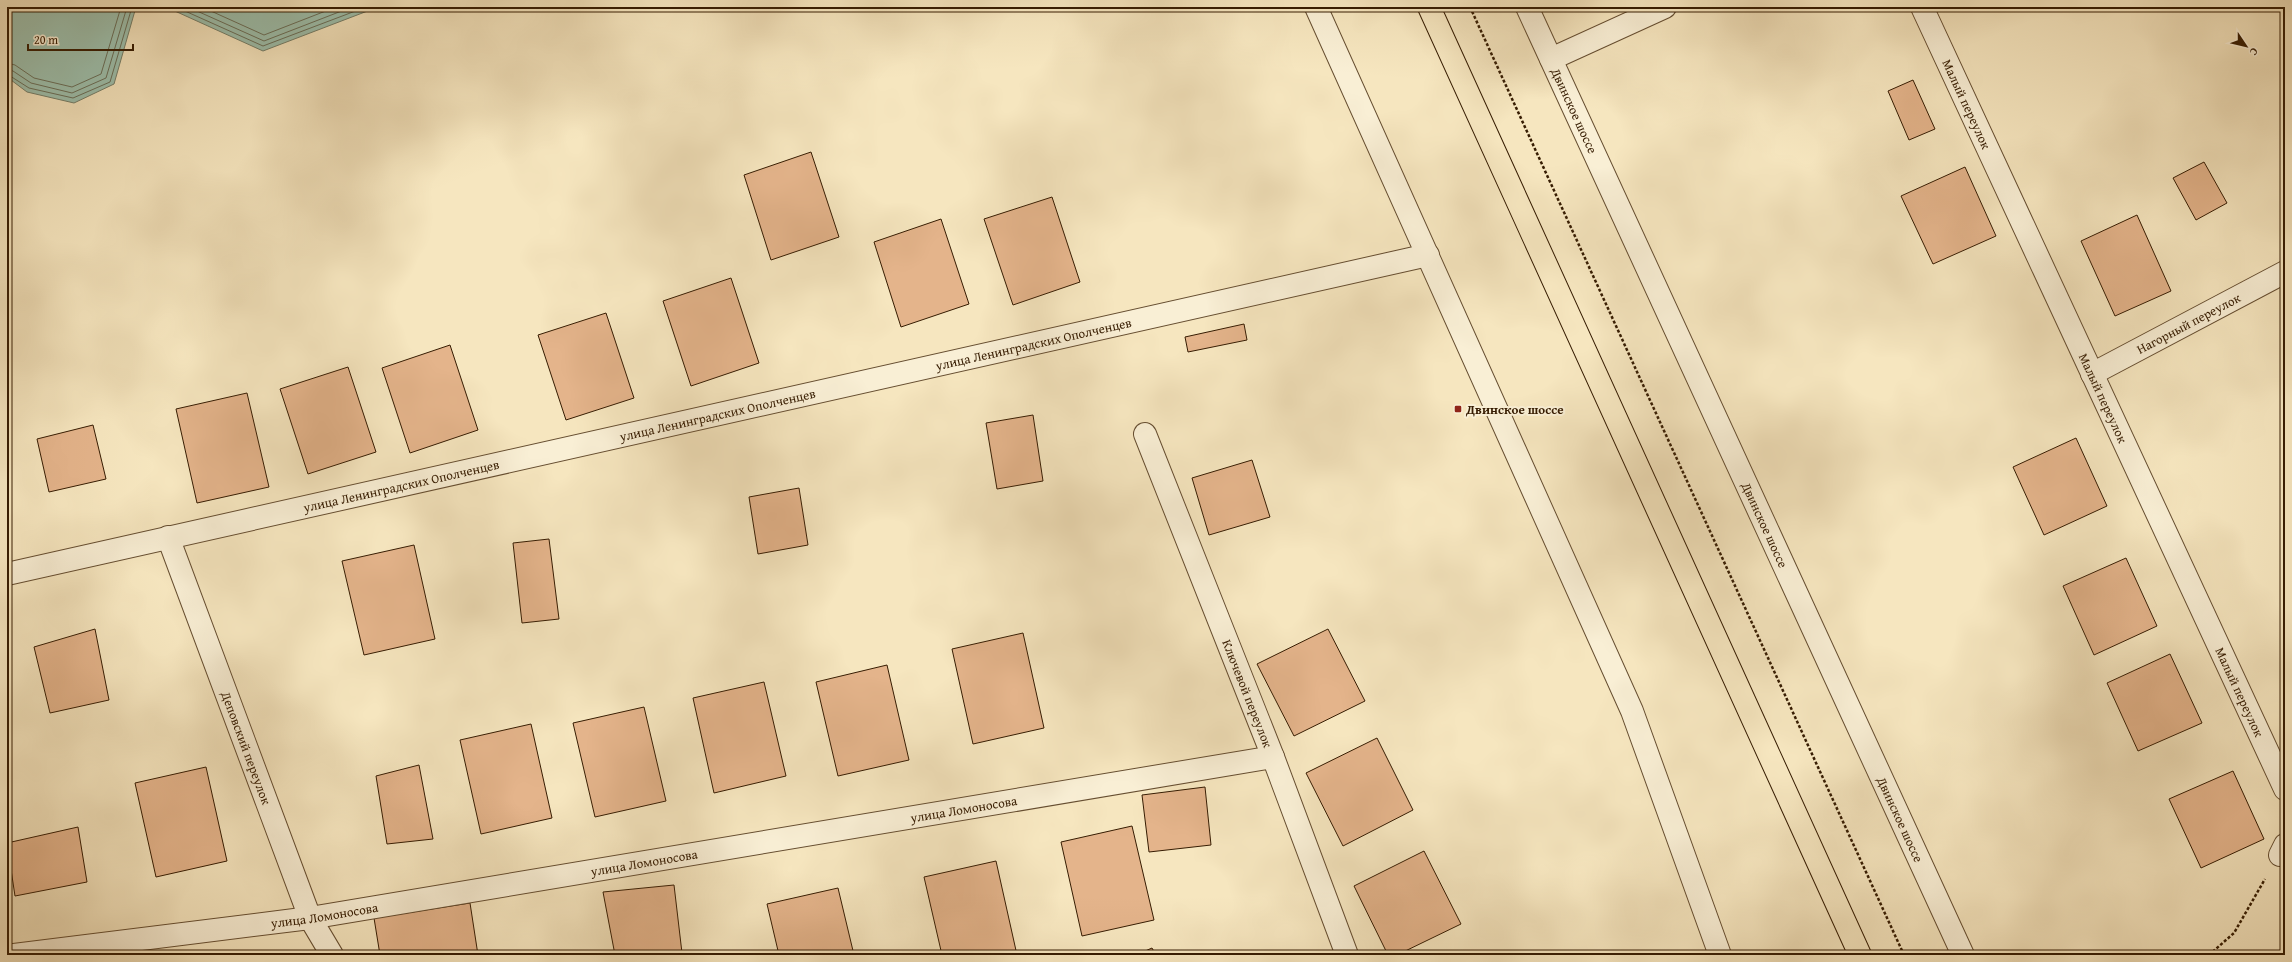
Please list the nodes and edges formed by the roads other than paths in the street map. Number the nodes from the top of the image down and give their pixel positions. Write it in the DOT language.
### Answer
graph roads {
  1 [pos="1316,7"];
  2 [pos="1429,7"];
  3 [pos="1527,7"];
  4 [pos="1665,7"];
  5 [pos="1922,7"];
  6 [pos="1551,59"];
  7 [pos="1428,255"];
  8 [pos="2285,272"];
  9 [pos="2092,374"];
  10 [pos="1145,434"];
  11 [pos="168,537"];
  12 [pos="7,574"];
  13 [pos="1273,757"];
  14 [pos="2285,789"];
  15 [pos="310,918"];
  16 [pos="14,955"];
  17 [pos="332,955"];
  18 [pos="1347,955"];
  19 [pos="1720,955"];
  20 [pos="1860,955"];
  21 [pos="1963,955"];
  1 -- 7 [label="street"];
  2 -- 20 [label="main road"];
  3 -- 6 [label="street, Двинское шоссе"];
  4 -- 6 [label="street"];
  5 -- 9 [label="street, Малый переулок"];
  6 -- 21 [label="street, Двинское шоссе"];
  7 -- 11 [label="street, улица Ленинградских Ополченцев"];
  7 -- 19 [label="street"];
  8 -- 9 [label="street, Нагорный переулок"];
  9 -- 14 [label="street, Малый переулок"];
  10 -- 13 [label="street, Ключевой переулок"];
  11 -- 12 [label="street, улица Ленинградских Ополченцев"];
  11 -- 15 [label="street, Деповский переулок"];
  13 -- 15 [label="street, улица Ломоносова"];
  13 -- 18 [label="street, Ключевой переулок"];
  15 -- 16 [label="street, улица Ломоносова"];
  15 -- 17 [label="street, Деповский переулок"];
}
